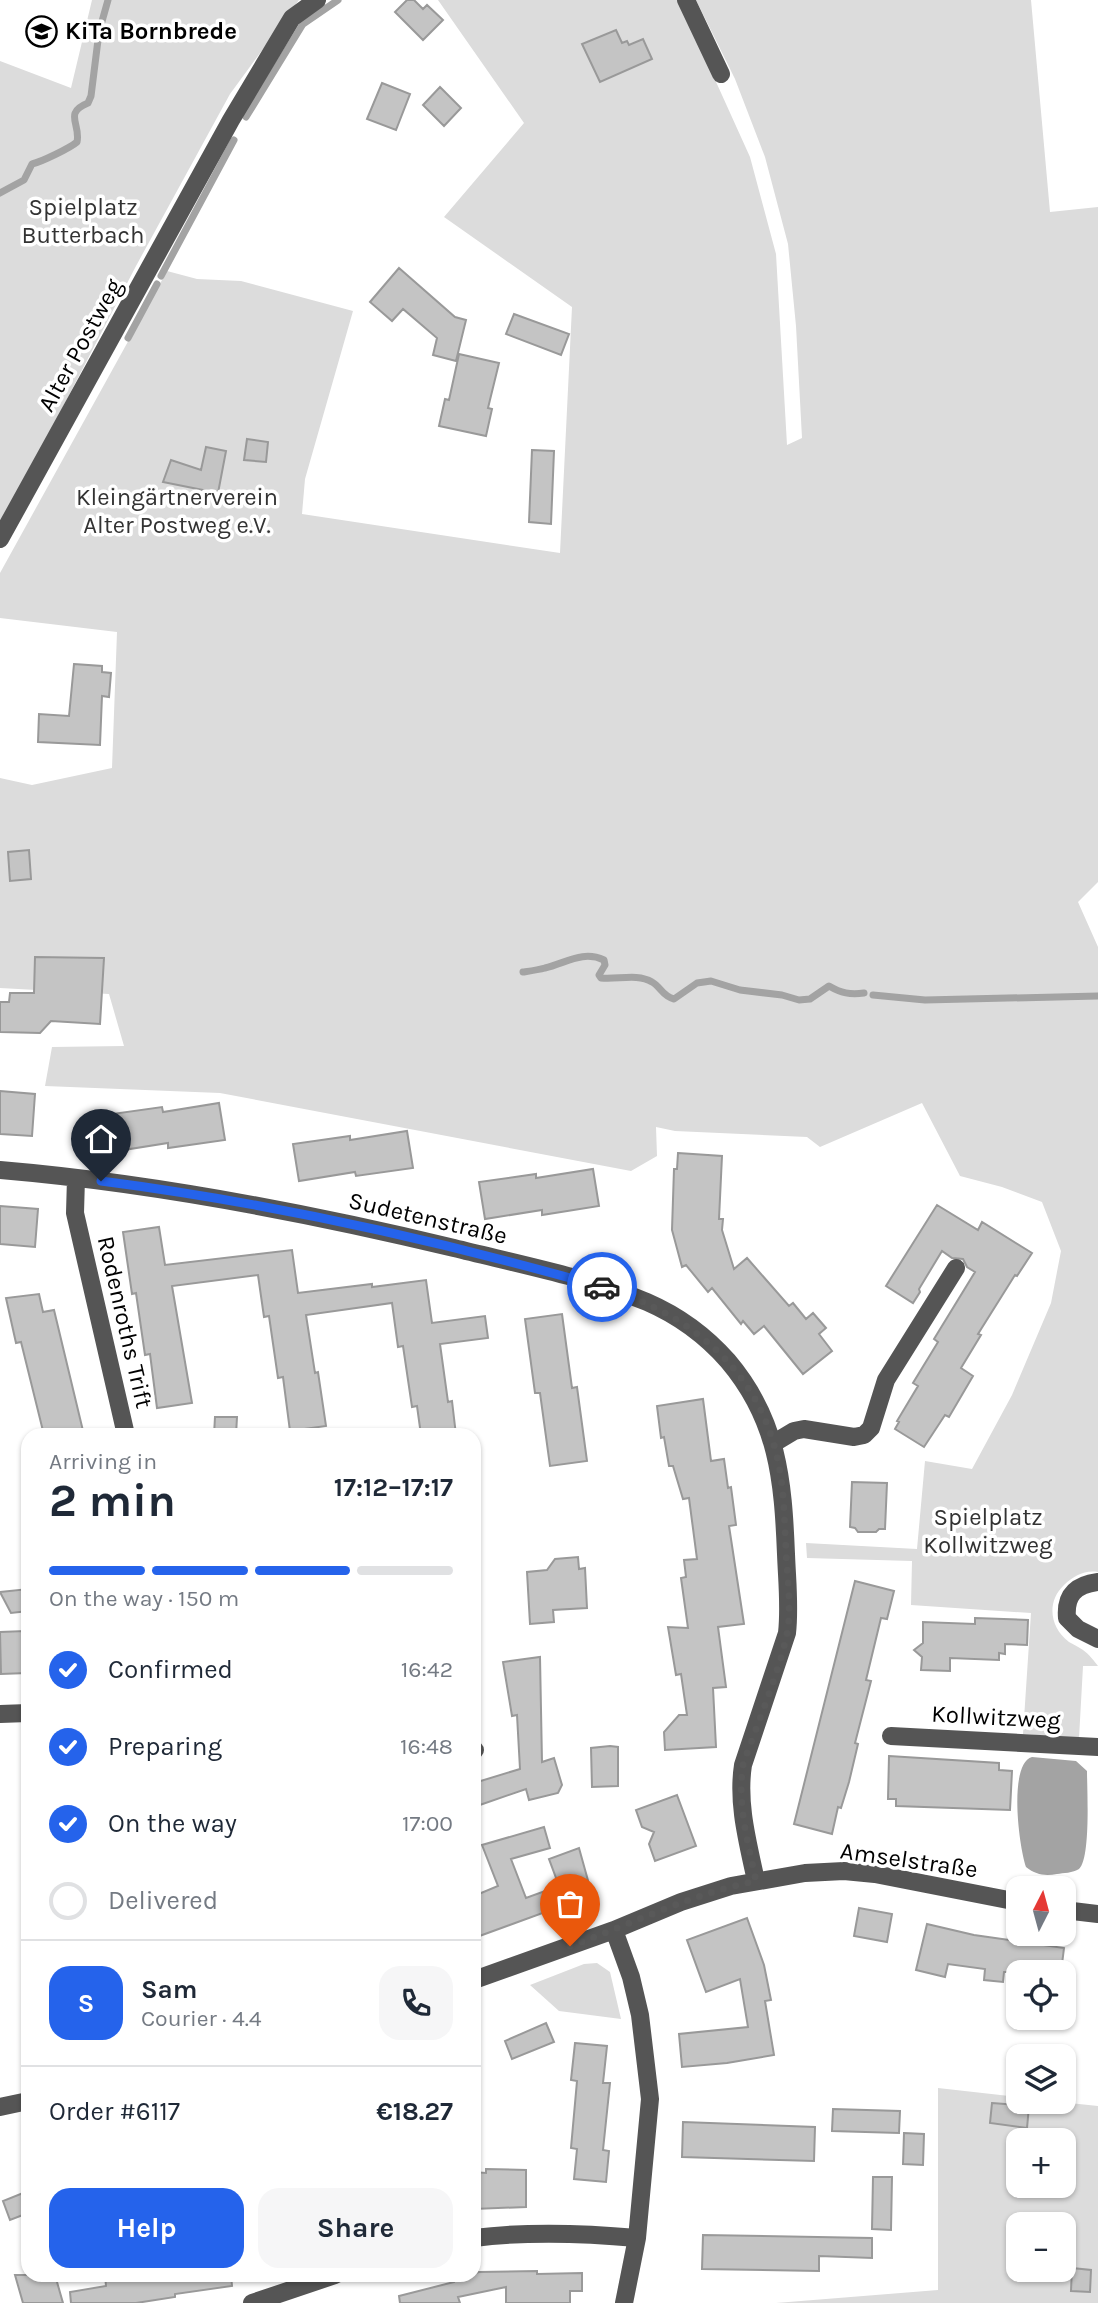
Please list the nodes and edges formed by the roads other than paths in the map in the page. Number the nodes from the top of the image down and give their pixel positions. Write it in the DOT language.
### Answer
graph roads {
  1 [pos="317,0"];
  2 [pos="686,0"];
  3 [pos="721,74"];
  4 [pos="0,539"];
  5 [pos="0,1170"];
  6 [pos="76,1178"];
  7 [pos="956,1268"];
  8 [pos="124,1428"];
  9 [pos="774,1443"];
  10 [pos="1098,1582"];
  11 [pos="1098,1639"];
  12 [pos="21,1713"];
  13 [pos="0,1714"];
  14 [pos="891,1736"];
  15 [pos="1098,1747"];
  16 [pos="756,1881"];
  17 [pos="1006,1900"];
  18 [pos="1076,1911"];
  19 [pos="1098,1914"];
  20 [pos="614,1930"];
  21 [pos="481,1978"];
  22 [pos="21,2102"];
  23 [pos="0,2107"];
  24 [pos="481,2237"];
  25 [pos="637,2238"];
  26 [pos="314,2282"];
  27 [pos="253,2303"];
  28 [pos="624,2303"];
  1 -- 4 [label="street, Alter Postweg"];
  2 -- 3 [label="street"];
  5 -- 6 [label="street, Sudetenstraße"];
  6 -- 8 [label="street, Rodenroths Trift"];
  6 -- 9 [label="street, Sudetenstraße"];
  7 -- 9 [label="street"];
  9 -- 16 [label="street, Sudetenstraße"];
  10 -- 11 [label="street"];
  12 -- 13 [label="street"];
  14 -- 15 [label="street, Kollwitzweg"];
  16 -- 17 [label="street, Amselstraße"];
  16 -- 20 [label="street, Amselstraße"];
  18 -- 19 [label="street"];
  20 -- 21 [label="street, Amselstraße"];
  20 -- 25 [label="street"];
  22 -- 23 [label="street"];
  24 -- 25 [label="street"];
  25 -- 28 [label="street"];
  26 -- 27 [label="street"];
}
